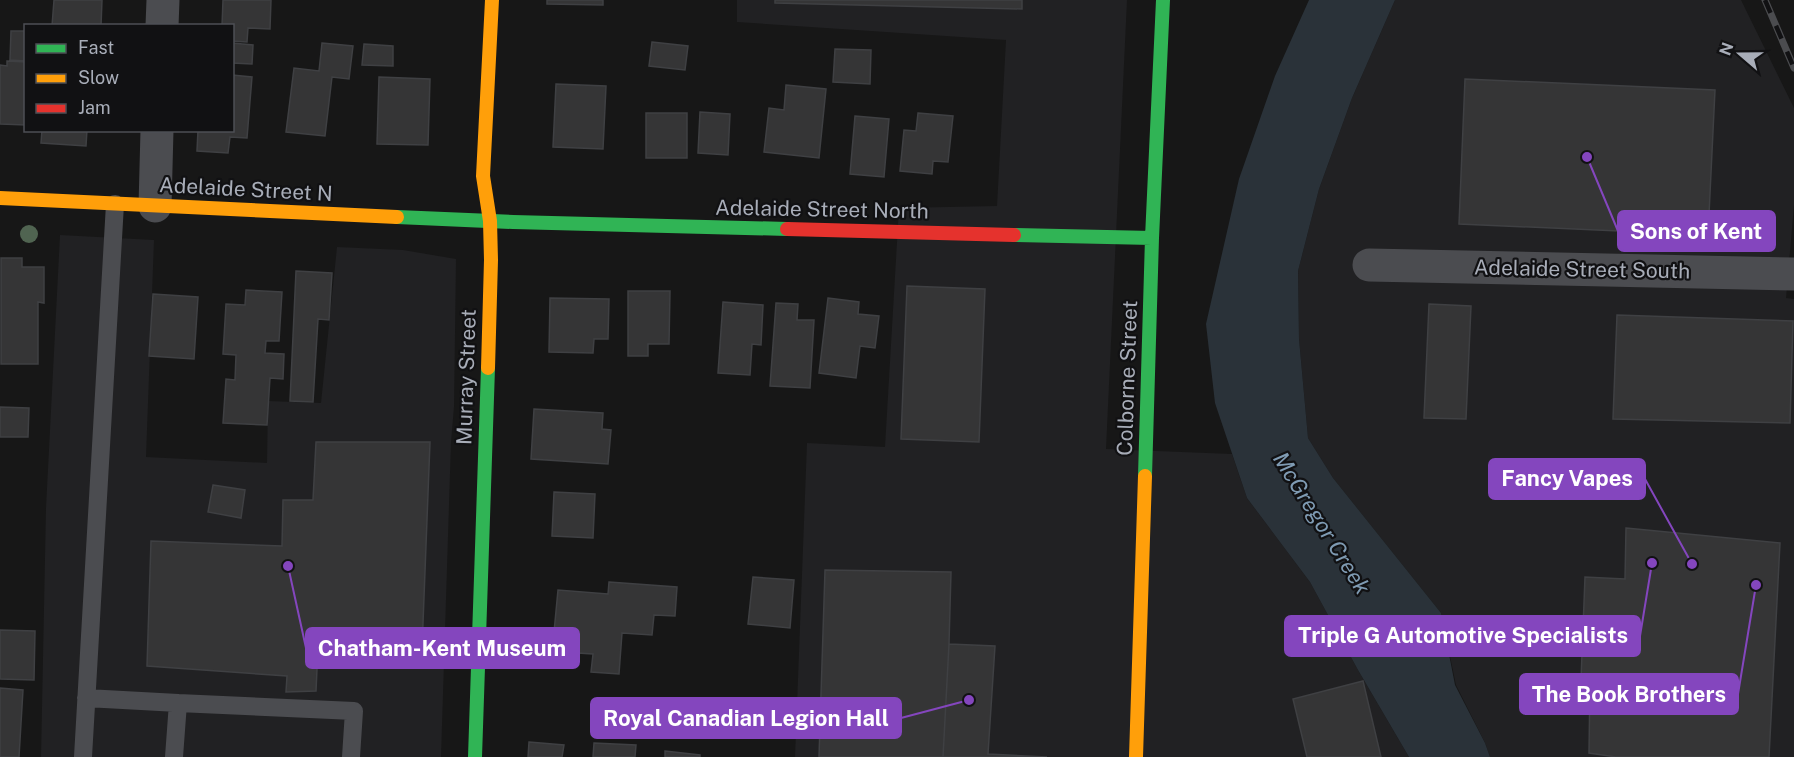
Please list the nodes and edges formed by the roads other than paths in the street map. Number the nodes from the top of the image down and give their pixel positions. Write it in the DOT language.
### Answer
graph roads {
  1 [pos="163,0"];
  2 [pos="492,0"];
  3 [pos="1163,0"];
  4 [pos="162,24"];
  5 [pos="158,132"];
  6 [pos="0,198"];
  7 [pos="115,204"];
  8 [pos="155,206"];
  9 [pos="490,221"];
  10 [pos="1152,238"];
  11 [pos="1369,265"];
  12 [pos="1794,274"];
  13 [pos="86,698"];
  14 [pos="178,703"];
  15 [pos="83,757"];
  16 [pos="174,757"];
  17 [pos="351,757"];
  18 [pos="475,757"];
  19 [pos="1136,757"];
  1 -- 4 [label="street"];
  2 -- 9 [label="street, Murray Street"];
  3 -- 10 [label="street, Colborne Street"];
  5 -- 8 [label="street"];
  6 -- 7 [label="street, Adelaide Street N"];
  7 -- 8 [label="street, Adelaide Street N"];
  7 -- 13 [label="lane"];
  8 -- 9 [label="street, Adelaide Street N"];
  9 -- 10 [label="street, Adelaide Street North"];
  9 -- 18 [label="street, Murray Street"];
  10 -- 19 [label="street, Colborne Street"];
  11 -- 12 [label="street, Adelaide Street South"];
  13 -- 14 [label="lane"];
  13 -- 15 [label="lane"];
  14 -- 16 [label="lane"];
  14 -- 17 [label="lane"];
}
